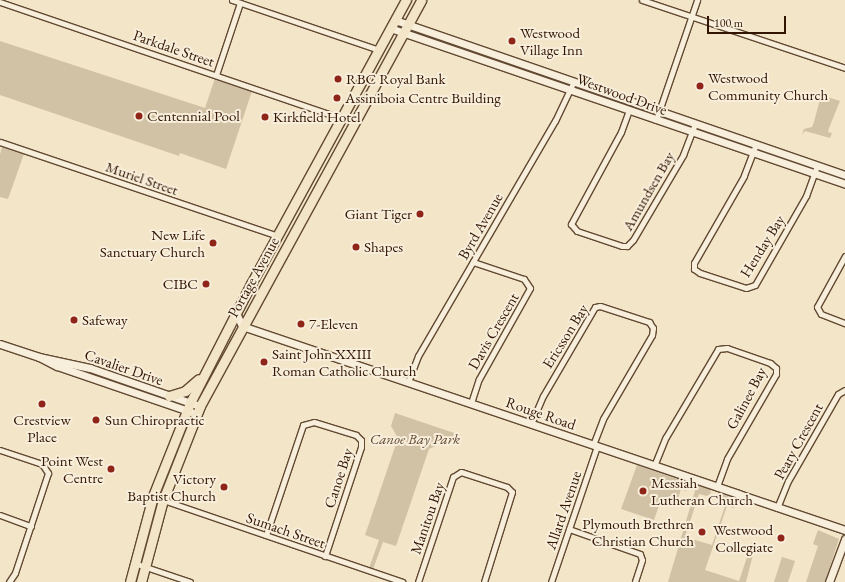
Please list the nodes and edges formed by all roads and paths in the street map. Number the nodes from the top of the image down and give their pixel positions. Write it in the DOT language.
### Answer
graph roads {
  1 [pos="232,0"];
  2 [pos="406,0"];
  3 [pos="421,0"];
  4 [pos="642,0"];
  5 [pos="697,0"];
  6 [pos="0,2"];
  7 [pos="240,3"];
  8 [pos="692,16"];
  9 [pos="393,24"];
  10 [pos="405,29"];
  11 [pos="379,50"];
  12 [pos="845,68"];
  13 [pos="216,75"];
  14 [pos="574,81"];
  15 [pos="570,89"];
  16 [pos="629,110"];
  17 [pos="659,111"];
  18 [pos="341,118"];
  19 [pos="656,120"];
  20 [pos="695,123"];
  21 [pos="691,132"];
  22 [pos="0,142"];
  23 [pos="756,144"];
  24 [pos="753,153"];
  25 [pos="817,165"];
  26 [pos="814,174"];
  27 [pos="845,175"];
  28 [pos="845,184"];
  29 [pos="277,236"];
  30 [pos="845,256"];
  31 [pos="473,262"];
  32 [pos="234,317"];
  33 [pos="845,323"];
  34 [pos="242,326"];
  35 [pos="235,339"];
  36 [pos="0,344"];
  37 [pos="39,356"];
  38 [pos="204,374"];
  39 [pos="408,382"];
  40 [pos="845,390"];
  41 [pos="169,396"];
  42 [pos="470,403"];
  43 [pos="188,406"];
  44 [pos="198,410"];
  45 [pos="532,424"];
  46 [pos="595,446"];
  47 [pos="0,450"];
  48 [pos="654,466"];
  49 [pos="717,487"];
  50 [pos="163,500"];
  51 [pos="778,508"];
  52 [pos="0,515"];
  53 [pos="31,526"];
  54 [pos="569,529"];
  55 [pos="845,530"];
  56 [pos="266,535"];
  57 [pos="845,539"];
  58 [pos="325,556"];
  59 [pos="134,563"];
  60 [pos="144,566"];
  61 [pos="8,582"];
  62 [pos="130,582"];
  63 [pos="141,582"];
  64 [pos="190,582"];
  65 [pos="402,582"];
  66 [pos="418,582"];
  67 [pos="484,582"];
  68 [pos="551,582"];
  69 [pos="635,582"];
  70 [pos="829,582"];
  1 -- 7 [label="street"];
  2 -- 9 [label="highway, Portage Avenue"];
  3 -- 10 [label="highway, Portage Avenue"];
  4 -- 8 [label="street"];
  5 -- 8 [label="street"];
  6 -- 13 [label="street, Parkdale Street"];
  7 -- 11 [label="street"];
  7 -- 13 [label="street"];
  8 -- 12 [label="street"];
  8 -- 17 [label="street"];
  9 -- 10 [label="street, Westwood Drive"];
  9 -- 11 [label="highway, Portage Avenue"];
  10 -- 14 [label="street, Westwood Drive"];
  10 -- 15 [label="street, Westwood Drive"];
  10 -- 34 [label="highway, Portage Avenue"];
  11 -- 18 [label="highway, Portage Avenue"];
  13 -- 18 [label="street, Parkdale Street"];
  14 -- 15 [label="street, Byrd Avenue"];
  14 -- 17 [label="street, Westwood Drive"];
  15 -- 16 [label="street, Westwood Drive"];
  15 -- 31 [label="street, Byrd Avenue"];
  16 -- 19 [label="street, Westwood Drive"];
  16 -- 21 [label="street, Amundsen Bay"];
  17 -- 19 [label="street"];
  17 -- 20 [label="street, Westwood Drive"];
  18 -- 29 [label="highway, Portage Avenue"];
  19 -- 21 [label="street, Westwood Drive"];
  20 -- 21 [label="street, Amundsen Bay"];
  20 -- 23 [label="street, Westwood Drive"];
  21 -- 24 [label="street, Westwood Drive"];
  22 -- 29 [label="street, Muriel Street"];
  23 -- 24 [label="street, Henday Bay"];
  23 -- 25 [label="street, Westwood Drive"];
  24 -- 26 [label="street, Westwood Drive"];
  24 -- 26 [label="street, Henday Bay"];
  25 -- 26 [label="street, Henday Bay"];
  25 -- 27 [label="street, Westwood Drive"];
  26 -- 28 [label="street, Westwood Drive"];
  29 -- 32 [label="highway, Portage Avenue"];
  30 -- 33 [label="street"];
  31 -- 39 [label="street, Byrd Avenue"];
  31 -- 42 [label="street, Davis Crescent"];
  32 -- 34 [label="street"];
  32 -- 35 [label="highway"];
  32 -- 38 [label="highway, Portage Avenue"];
  34 -- 35 [label="highway, Portage Avenue"];
  34 -- 39 [label="street, Rouge Road"];
  35 -- 44 [label="highway, Portage Avenue"];
  36 -- 37 [label="street, Cavalier Drive"];
  37 -- 41 [label="street, Cavalier Drive"];
  37 -- 43 [label="street, Cavalier Drive"];
  38 -- 41 [label="highway"];
  38 -- 43 [label="highway, Portage Avenue"];
  39 -- 42 [label="street, Rouge Road"];
  40 -- 51 [label="street, Peary Crescent"];
  41 -- 43 [label="street, Cavalier Drive"];
  42 -- 45 [label="street, Rouge Road"];
  43 -- 44 [label="street, Cavalier Drive"];
  43 -- 59 [label="highway, Portage Avenue"];
  44 -- 50 [label="highway, Portage Avenue"];
  45 -- 46 [label="street, Rouge Road"];
  45 -- 46 [label="street, Ericsson Bay"];
  46 -- 48 [label="street, Rouge Road"];
  46 -- 54 [label="street, Allard Avenue"];
  47 -- 53 [label="street"];
  48 -- 49 [label="street, Rouge Road"];
  48 -- 49 [label="street, Galinee Bay"];
  49 -- 51 [label="street, Rouge Road"];
  50 -- 56 [label="street, Sumach Street"];
  50 -- 60 [label="highway, Portage Avenue"];
  51 -- 55 [label="street, Rouge Road"];
  52 -- 53 [label="street"];
  53 -- 61 [label="street"];
  54 -- 68 [label="street, Allard Avenue"];
  54 -- 69 [label="street"];
  56 -- 58 [label="street, Sumach Street"];
  56 -- 58 [label="street, Canoe Bay"];
  57 -- 70 [label="street"];
  58 -- 65 [label="street, Sumach Street"];
  59 -- 60 [label="street"];
  59 -- 62 [label="highway, Portage Avenue"];
  60 -- 63 [label="highway, Portage Avenue"];
  60 -- 64 [label="street"];
  66 -- 67 [label="street, Manitou Bay"];
}
